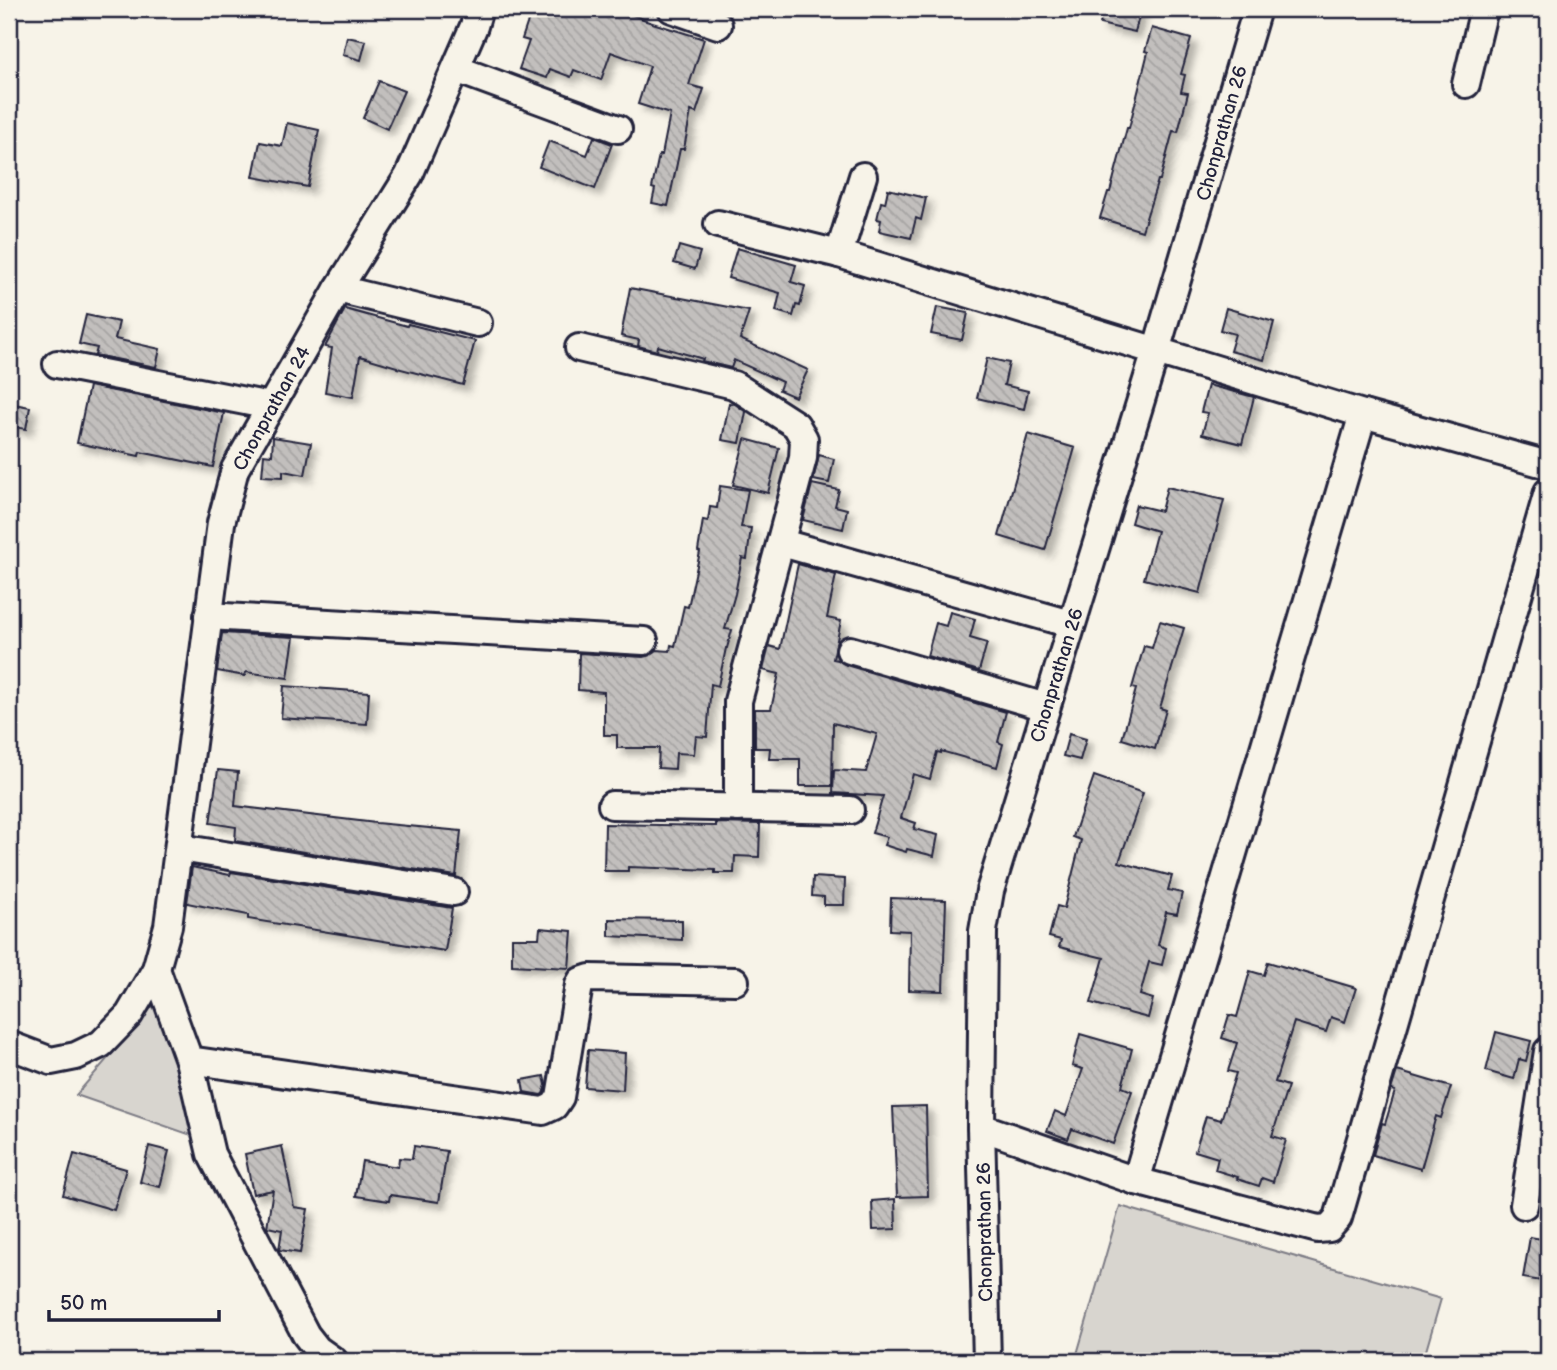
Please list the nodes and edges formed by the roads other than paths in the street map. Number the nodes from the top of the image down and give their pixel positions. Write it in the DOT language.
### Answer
graph roads {
  1 [pos="479,9"];
  2 [pos="672,9"];
  3 [pos="1257,9"];
  4 [pos="1484,9"];
  5 [pos="718,25"];
  6 [pos="456,69"];
  7 [pos="1466,84"];
  8 [pos="618,129"];
  9 [pos="863,176"];
  10 [pos="718,224"];
  11 [pos="839,254"];
  12 [pos="338,289"];
  13 [pos="478,323"];
  14 [pos="579,348"];
  15 [pos="1156,351"];
  16 [pos="57,363"];
  17 [pos="270,406"];
  18 [pos="1363,414"];
  19 [pos="1548,465"];
  20 [pos="1548,492"];
  21 [pos="782,543"];
  22 [pos="208,616"];
  23 [pos="1071,624"];
  24 [pos="644,640"];
  25 [pos="850,650"];
  26 [pos="1046,706"];
  27 [pos="612,805"];
  28 [pos="738,808"];
  29 [pos="850,810"];
  30 [pos="180,848"];
  31 [pos="454,892"];
  32 [pos="156,969"];
  33 [pos="735,981"];
  34 [pos="9,1045"];
  35 [pos="1548,1051"];
  36 [pos="189,1060"];
  37 [pos="981,1127"];
  38 [pos="1136,1181"];
  39 [pos="1524,1205"];
  40 [pos="334,1361"];
  41 [pos="987,1361"];
  1 -- 6 [label="street, Chonprathan 24"];
  2 -- 5 [label="street"];
  3 -- 15 [label="street, Chonprathan 26"];
  4 -- 7 [label="street"];
  6 -- 8 [label="street"];
  6 -- 12 [label="street, Chonprathan 24"];
  9 -- 11 [label="street"];
  10 -- 11 [label="street"];
  11 -- 15 [label="street"];
  12 -- 13 [label="street"];
  12 -- 17 [label="street, Chonprathan 24"];
  14 -- 21 [label="street"];
  15 -- 18 [label="street"];
  15 -- 23 [label="street, Chonprathan 26"];
  16 -- 17 [label="street"];
  17 -- 22 [label="street, Chonprathan 24"];
  18 -- 19 [label="street"];
  18 -- 38 [label="street"];
  20 -- 38 [label="street"];
  21 -- 23 [label="street"];
  21 -- 28 [label="street"];
  22 -- 24 [label="street"];
  22 -- 30 [label="street, Chonprathan 24"];
  23 -- 26 [label="street, Chonprathan 26"];
  25 -- 26 [label="street"];
  26 -- 37 [label="street, Chonprathan 26"];
  27 -- 28 [label="street"];
  28 -- 29 [label="street"];
  30 -- 31 [label="street"];
  30 -- 32 [label="street, Chonprathan 24"];
  32 -- 34 [label="street, Chonprathan 24"];
  32 -- 36 [label="street"];
  33 -- 36 [label="street"];
  35 -- 39 [label="street"];
  36 -- 40 [label="street"];
  37 -- 38 [label="street"];
  37 -- 41 [label="street, Chonprathan 26"];
}
